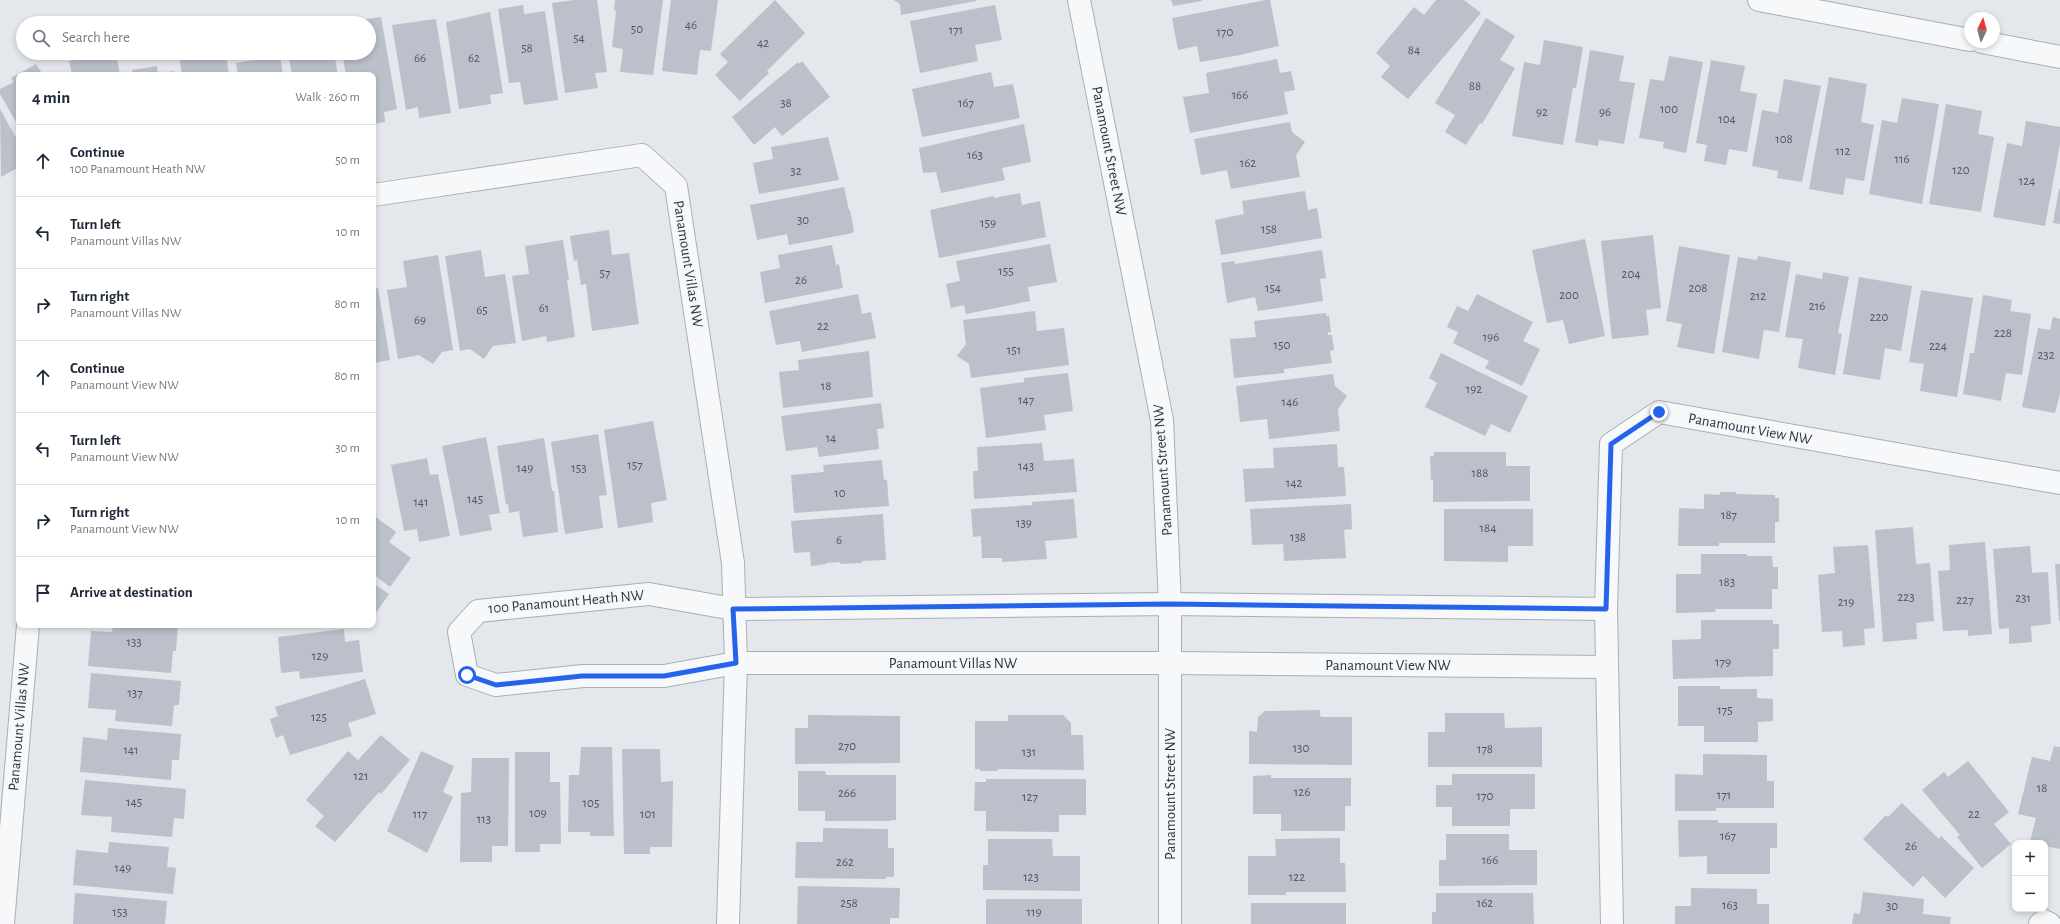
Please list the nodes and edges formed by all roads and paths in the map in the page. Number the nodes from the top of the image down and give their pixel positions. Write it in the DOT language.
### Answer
graph roads {
  1 [pos="1079,0"];
  2 [pos="1759,0"];
  3 [pos="1964,39"];
  4 [pos="2000,45"];
  5 [pos="2060,57"];
  6 [pos="376,195"];
  7 [pos="2060,483"];
  8 [pos="1170,604"];
  9 [pos="733,609"];
  10 [pos="1606,609"];
  11 [pos="28,628"];
  12 [pos="736,663"];
  13 [pos="1170,663"];
  14 [pos="1606,667"];
  15 [pos="3,924"];
  16 [pos="728,924"];
  17 [pos="1170,924"];
  18 [pos="1612,924"];
  19 [pos="2040,924"];
  20 [pos="2050,924"];
  1 -- 8 [label="street, Panamount Street NW"];
  2 -- 3 [label="street"];
  4 -- 5 [label="street"];
  6 -- 9 [label="street, Panamount Villas NW"];
  7 -- 10 [label="street, Panamount View NW"];
  8 -- 9 [label="street"];
  8 -- 10 [label="street"];
  8 -- 13 [label="street, Panamount Street NW"];
  9 -- 12 [label="street, Panamount Villas NW"];
  9 -- 12 [label="street, 100 Panamount Heath NW"];
  10 -- 14 [label="street, Panamount View NW"];
  11 -- 15 [label="street, Panamount Villas NW"];
  12 -- 13 [label="street, Panamount Villas NW"];
  12 -- 16 [label="street, Panamount Villas NW"];
  13 -- 14 [label="street, Panamount View NW"];
  13 -- 17 [label="street, Panamount Street NW"];
  14 -- 18 [label="street, Panamount View NW"];
  19 -- 20 [label="street"];
}
